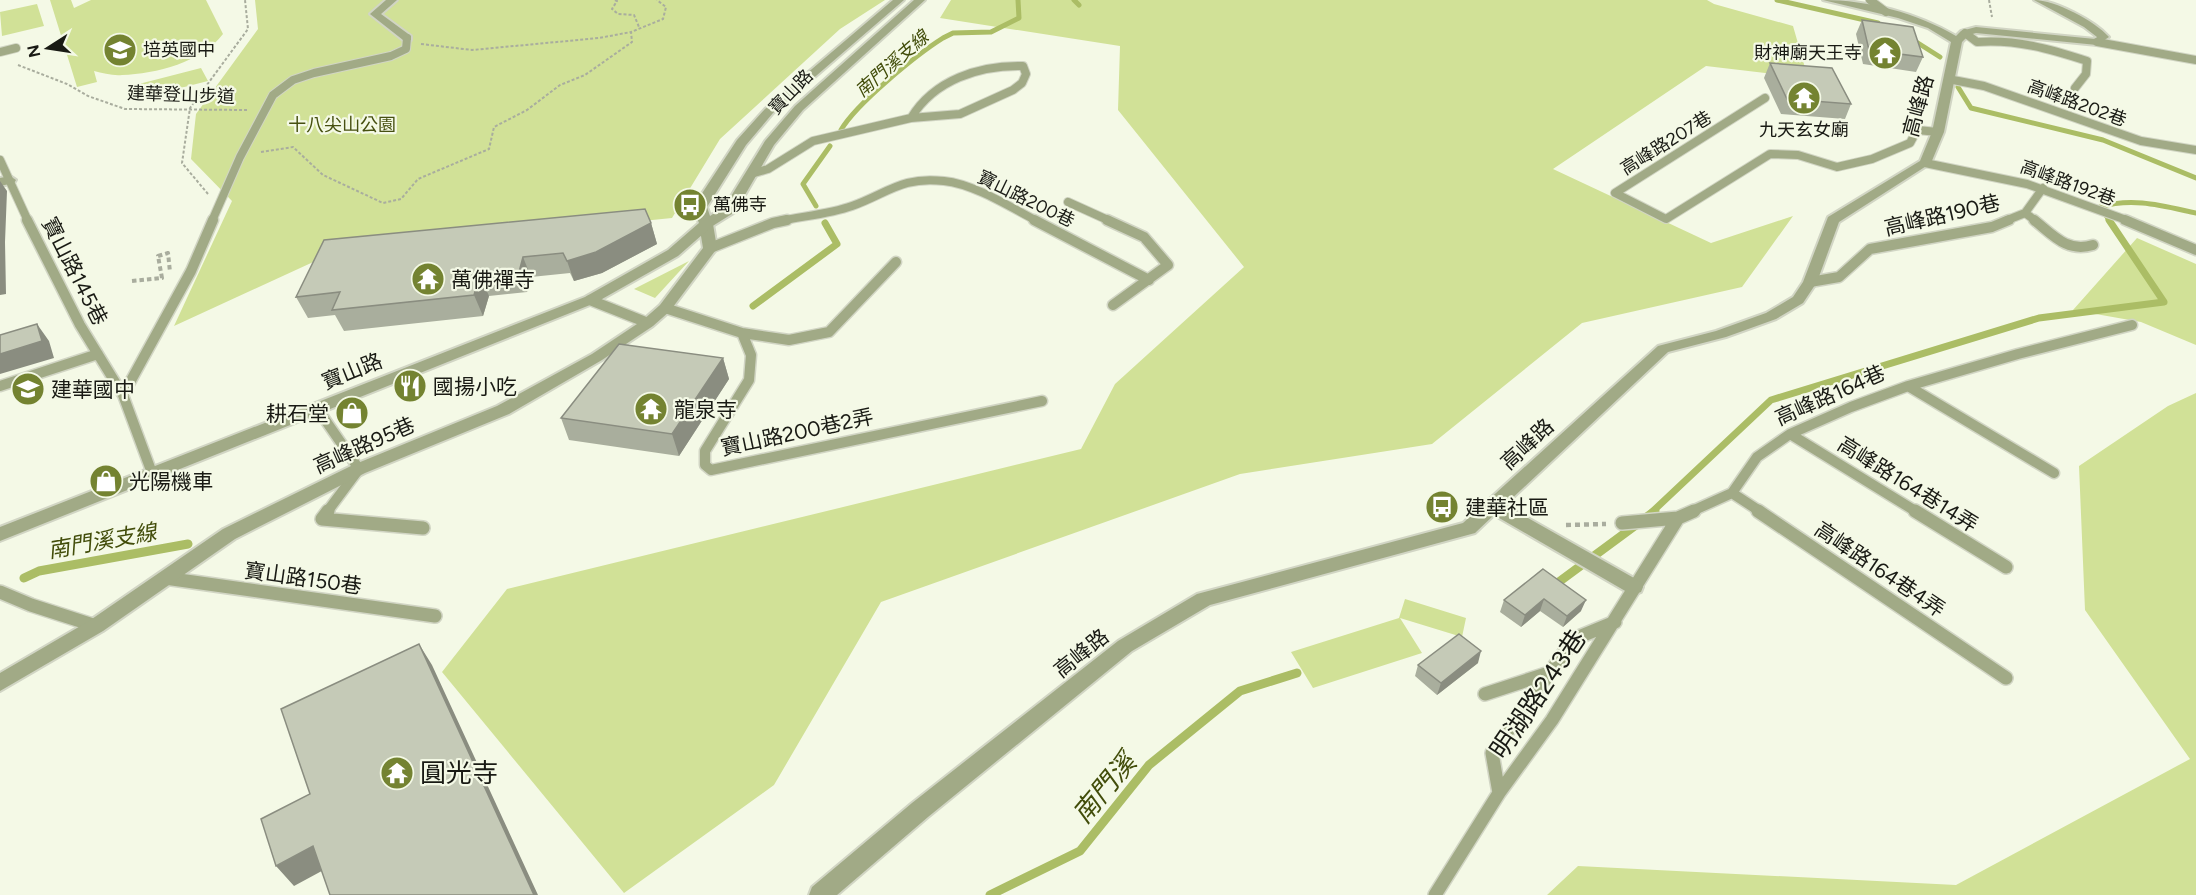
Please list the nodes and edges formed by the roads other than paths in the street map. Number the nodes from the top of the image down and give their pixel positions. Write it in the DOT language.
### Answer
graph roads {
  1 [pos="392,0"];
  2 [pos="899,0"];
  3 [pos="920,0"];
  4 [pos="1828,0"];
  5 [pos="1870,0"];
  6 [pos="2039,0"];
  7 [pos="1886,12"];
  8 [pos="1961,37"];
  9 [pos="407,41"];
  10 [pos="2097,42"];
  11 [pos="16,48"];
  12 [pos="0,52"];
  13 [pos="2196,60"];
  14 [pos="1948,79"];
  15 [pos="2075,88"];
  16 [pos="1765,98"];
  17 [pos="911,118"];
  18 [pos="1938,132"];
  19 [pos="2196,150"];
  20 [pos="0,160"];
  21 [pos="1925,163"];
  22 [pos="751,174"];
  23 [pos="5,181"];
  24 [pos="2043,188"];
  25 [pos="1068,202"];
  26 [pos="2025,213"];
  27 [pos="706,224"];
  28 [pos="2093,246"];
  29 [pos="710,248"];
  30 [pos="2196,250"];
  31 [pos="896,262"];
  32 [pos="1149,280"];
  33 [pos="1810,282"];
  34 [pos="590,300"];
  35 [pos="1113,305"];
  36 [pos="665,308"];
  37 [pos="648,323"];
  38 [pos="2132,326"];
  39 [pos="742,333"];
  40 [pos="98,354"];
  41 [pos="0,386"];
  42 [pos="1908,386"];
  43 [pos="123,395"];
  44 [pos="1042,401"];
  45 [pos="317,408"];
  46 [pos="1791,434"];
  47 [pos="359,469"];
  48 [pos="152,473"];
  49 [pos="2054,473"];
  50 [pos="1732,493"];
  51 [pos="1493,506"];
  52 [pos="1678,518"];
  53 [pos="1622,523"];
  54 [pos="423,528"];
  55 [pos="0,534"];
  56 [pos="2006,567"];
  57 [pos="165,578"];
  58 [pos="1634,587"];
  59 [pos="0,592"];
  60 [pos="435,616"];
  61 [pos="1615,622"];
  62 [pos="96,626"];
  63 [pos="1549,673"];
  64 [pos="2006,678"];
  65 [pos="0,683"];
  66 [pos="1485,694"];
  67 [pos="1499,793"];
  68 [pos="820,895"];
  69 [pos="1435,895"];
  1 -- 9 [label="street"];
  2 -- 27 [label="street, 寶山路"];
  3 -- 22 [label="street, 寶山路"];
  4 -- 7 [label="street"];
  5 -- 7 [label="lane"];
  6 -- 10 [label="street"];
  7 -- 8 [label="street"];
  8 -- 10 [label="street"];
  8 -- 14 [label="street, 高峰路"];
  8 -- 15 [label="lane"];
  9 -- 43 [label="lane"];
  10 -- 13 [label="lane"];
  11 -- 12 [label="lane"];
  14 -- 18 [label="street, 高峰路"];
  14 -- 19 [label="lane, 高峰路202巷"];
  16 -- 18 [label="lane, 高峰路207巷"];
  17 -- 17 [label="lane"];
  17 -- 22 [label="lane"];
  18 -- 21 [label="street, 高峰路"];
  20 -- 23 [label="lane, 寶山路145巷"];
  21 -- 24 [label="lane, 高峰路192巷"];
  21 -- 33 [label="street, 高峰路"];
  22 -- 27 [label="street, 寶山路"];
  23 -- 40 [label="lane, 寶山路145巷"];
  24 -- 26 [label="lane, 高峰路190巷"];
  24 -- 30 [label="lane, 高峰路192巷"];
  25 -- 32 [label="lane, 寶山路200巷"];
  26 -- 28 [label="lane"];
  26 -- 33 [label="lane, 高峰路190巷"];
  27 -- 29 [label="street"];
  27 -- 34 [label="street, 寶山路"];
  29 -- 32 [label="lane, 寶山路200巷"];
  29 -- 36 [label="street, 高峰路95巷"];
  31 -- 39 [label="lane"];
  32 -- 35 [label="lane, 寶山路200巷"];
  33 -- 51 [label="street, 高峰路"];
  34 -- 37 [label="lane"];
  34 -- 45 [label="street, 寶山路"];
  36 -- 37 [label="street, 高峰路95巷"];
  36 -- 39 [label="lane"];
  37 -- 47 [label="street, 高峰路95巷"];
  38 -- 42 [label="lane, 高峰路164巷"];
  39 -- 44 [label="lane, 寶山路200巷2弄"];
  40 -- 41 [label="lane"];
  40 -- 43 [label="lane, 寶山路145巷"];
  42 -- 46 [label="lane, 高峰路164巷"];
  42 -- 49 [label="lane"];
  43 -- 48 [label="lane, 寶山路145巷"];
  45 -- 47 [label="lane"];
  45 -- 48 [label="street, 寶山路"];
  46 -- 50 [label="lane, 高峰路164巷"];
  46 -- 56 [label="lane, 高峰路164巷14弄"];
  47 -- 54 [label="lane"];
  47 -- 57 [label="street, 高峰路95巷"];
  48 -- 55 [label="street, 寶山路"];
  50 -- 52 [label="lane"];
  50 -- 64 [label="lane, 高峰路164巷4弄"];
  51 -- 58 [label="street"];
  51 -- 68 [label="street, 高峰路"];
  52 -- 53 [label="lane"];
  52 -- 58 [label="lane, 明湖路243巷"];
  57 -- 60 [label="lane, 寶山路150巷"];
  57 -- 62 [label="street, 高峰路95巷"];
  58 -- 61 [label="lane, 明湖路243巷"];
  59 -- 62 [label="lane"];
  61 -- 63 [label="lane"];
  61 -- 67 [label="lane, 明湖路243巷"];
  62 -- 65 [label="street, 高峰路95巷"];
  63 -- 66 [label="lane"];
  63 -- 67 [label="lane"];
  67 -- 69 [label="lane, 明湖路243巷"];
}
